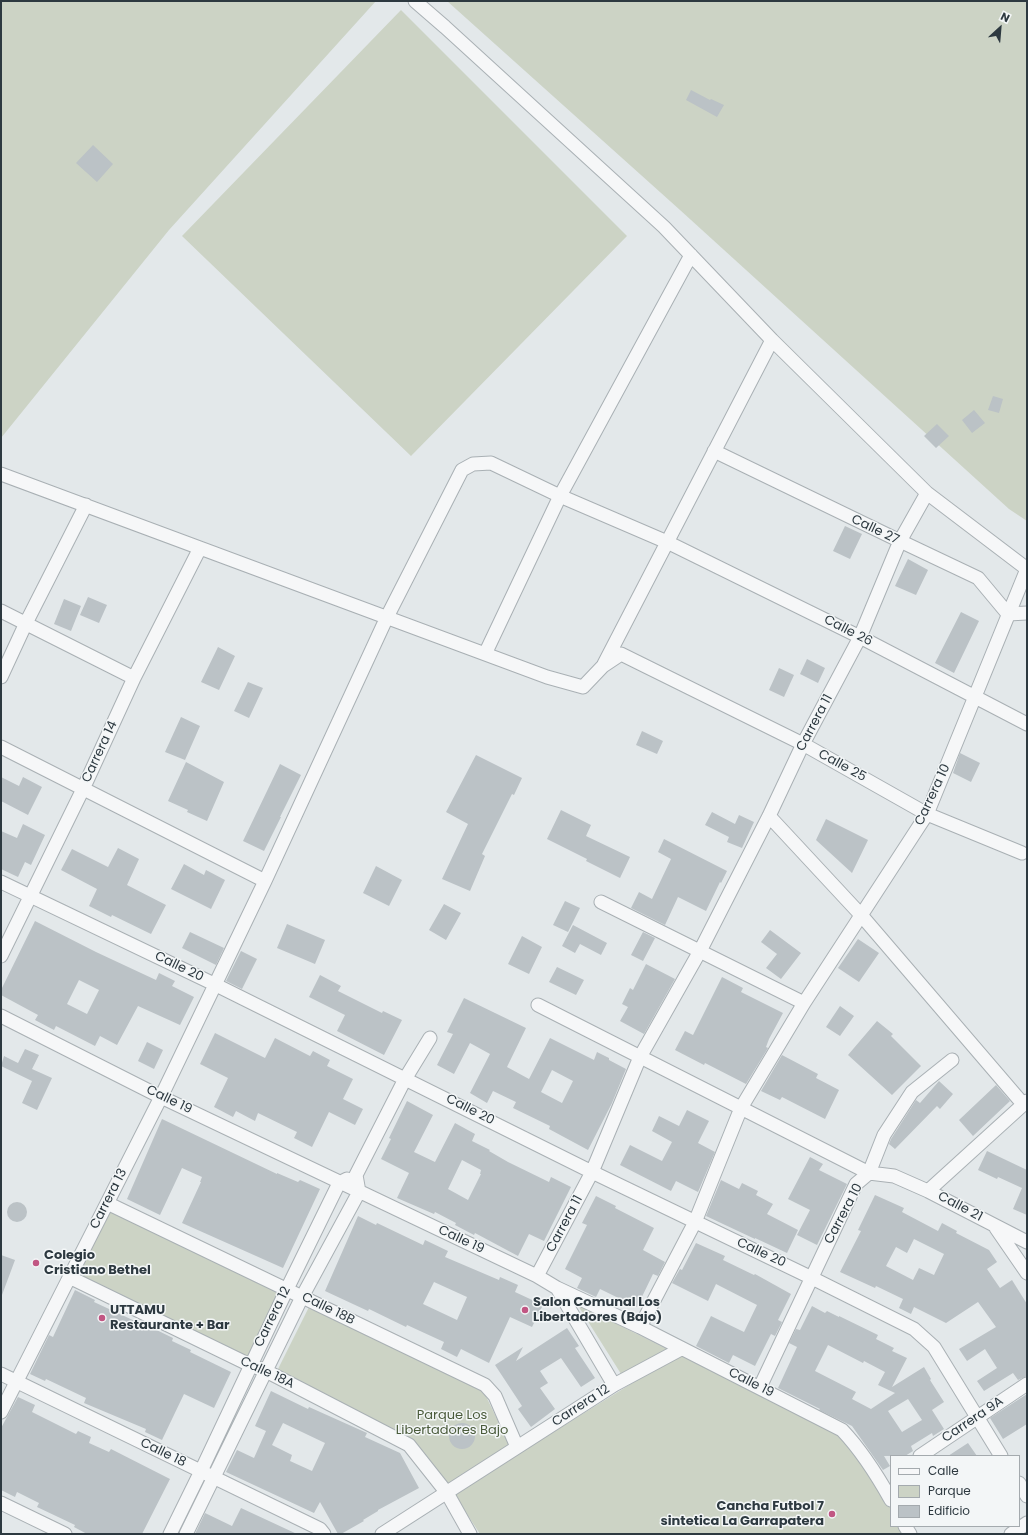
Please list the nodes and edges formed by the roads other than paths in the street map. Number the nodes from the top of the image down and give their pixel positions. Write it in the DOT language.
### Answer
graph roads {
  1 [pos="415,1"];
  2 [pos="691,255"];
  3 [pos="772,340"];
  4 [pos="714,451"];
  5 [pos="1,474"];
  6 [pos="927,493"];
  7 [pos="560,496"];
  8 [pos="86,505"];
  9 [pos="667,542"];
  10 [pos="900,542"];
  11 [pos="200,548"];
  12 [pos="1027,569"];
  13 [pos="1,611"];
  14 [pos="1027,613"];
  15 [pos="1008,614"];
  16 [pos="387,617"];
  17 [pos="26,623"];
  18 [pos="860,637"];
  19 [pos="485,654"];
  20 [pos="603,666"];
  21 [pos="1,677"];
  22 [pos="134,678"];
  23 [pos="976,697"];
  24 [pos="1027,724"];
  25 [pos="803,744"];
  26 [pos="1,747"];
  27 [pos="83,789"];
  28 [pos="927,814"];
  29 [pos="769,816"];
  30 [pos="1022,853"];
  31 [pos="1,882"];
  32 [pos="264,882"];
  33 [pos="31,896"];
  34 [pos="601,902"];
  35 [pos="861,915"];
  36 [pos="700,951"];
  37 [pos="1,956"];
  38 [pos="214,984"];
  39 [pos="804,1003"];
  40 [pos="538,1005"];
  41 [pos="1,1016"];
  42 [pos="430,1038"];
  43 [pos="640,1057"];
  44 [pos="952,1060"];
  45 [pos="405,1079"];
  46 [pos="161,1097"];
  47 [pos="1025,1102"];
  48 [pos="741,1108"];
  49 [pos="592,1172"];
  50 [pos="870,1173"];
  51 [pos="356,1175"];
  52 [pos="339,1182"];
  53 [pos="928,1191"];
  54 [pos="359,1192"];
  55 [pos="107,1203"];
  56 [pos="695,1222"];
  57 [pos="995,1226"];
  58 [pos="1027,1242"];
  59 [pos="1027,1273"];
  60 [pos="537,1276"];
  61 [pos="69,1277"];
  62 [pos="812,1278"];
  63 [pos="557,1288"];
  64 [pos="287,1289"];
  65 [pos="302,1297"];
  66 [pos="640,1327"];
  67 [pos="681,1348"];
  68 [pos="250,1365"];
  69 [pos="266,1371"];
  70 [pos="1,1374"];
  71 [pos="17,1382"];
  72 [pos="1027,1384"];
  73 [pos="614,1385"];
  74 [pos="760,1387"];
  75 [pos="1,1412"];
  76 [pos="976,1418"];
  77 [pos="517,1447"];
  78 [pos="921,1455"];
  79 [pos="1000,1455"];
  80 [pos="201,1471"];
  81 [pos="213,1478"];
  82 [pos="886,1479"];
  83 [pos="1020,1485"];
  84 [pos="447,1493"];
  85 [pos="890,1496"];
  86 [pos="1027,1496"];
  87 [pos="1,1503"];
  88 [pos="1027,1524"];
  89 [pos="65,1534"];
  90 [pos="170,1534"];
  91 [pos="186,1534"];
  92 [pos="324,1534"];
  93 [pos="382,1534"];
  94 [pos="470,1534"];
  95 [pos="1011,1534"];
  1 -- 2 [label="street"];
  2 -- 3 [label="street"];
  2 -- 7 [label="street"];
  3 -- 4 [label="street"];
  3 -- 6 [label="street"];
  4 -- 9 [label="street"];
  4 -- 10 [label="street, Calle 27"];
  5 -- 8 [label="street"];
  6 -- 10 [label="street, Carrera 11"];
  6 -- 12 [label="street"];
  7 -- 9 [label="street, Calle 26"];
  7 -- 16 [label="street, Calle 26"];
  7 -- 19 [label="street"];
  8 -- 11 [label="street"];
  8 -- 17 [label="street"];
  9 -- 18 [label="street, Calle 26"];
  9 -- 20 [label="street"];
  10 -- 15 [label="street, Calle 27"];
  10 -- 18 [label="street, Carrera 11"];
  11 -- 16 [label="street"];
  11 -- 22 [label="street, Carrera 14"];
  12 -- 15 [label="street, Carrera 10"];
  13 -- 17 [label="street"];
  14 -- 15 [label="street"];
  15 -- 23 [label="street, Carrera 10"];
  16 -- 19 [label="street"];
  16 -- 32 [label="street, Carrera 13"];
  17 -- 21 [label="street"];
  17 -- 22 [label="street"];
  18 -- 23 [label="street, Calle 26"];
  18 -- 25 [label="street, Carrera 11"];
  19 -- 20 [label="street"];
  20 -- 25 [label="street, Calle 25"];
  22 -- 27 [label="street, Carrera 14"];
  23 -- 24 [label="street, Calle 26"];
  23 -- 28 [label="street, Carrera 10"];
  25 -- 28 [label="street, Calle 25"];
  25 -- 29 [label="street, Carrera 11"];
  26 -- 27 [label="street"];
  27 -- 32 [label="street"];
  27 -- 33 [label="street, Carrera 14"];
  28 -- 30 [label="street, Calle 25"];
  28 -- 35 [label="street, Carrera 10"];
  29 -- 35 [label="street"];
  29 -- 36 [label="street, Carrera 11"];
  31 -- 33 [label="street, Calle 20"];
  32 -- 38 [label="street, Carrera 13"];
  33 -- 37 [label="street, Carrera 14"];
  33 -- 38 [label="street, Calle 20"];
  34 -- 36 [label="street"];
  35 -- 39 [label="street, Carrera 10"];
  35 -- 47 [label="street"];
  36 -- 39 [label="street"];
  36 -- 43 [label="street, Carrera 11"];
  38 -- 45 [label="street, Calle 20"];
  38 -- 46 [label="street, Carrera 13"];
  39 -- 48 [label="street, Carrera 10"];
  40 -- 43 [label="street, Calle 21"];
  41 -- 46 [label="street, Calle 19"];
  42 -- 45 [label="street"];
  43 -- 48 [label="street, Calle 21"];
  43 -- 49 [label="street, Carrera 11"];
  44 -- 50 [label="street, Carrera 10"];
  45 -- 49 [label="street, Calle 20"];
  45 -- 51 [label="street"];
  46 -- 52 [label="street, Calle 19"];
  46 -- 55 [label="street, Carrera 13"];
  47 -- 53 [label="street"];
  48 -- 50 [label="street, Calle 21"];
  48 -- 56 [label="street, Carrera 10"];
  49 -- 56 [label="street, Calle 20"];
  49 -- 60 [label="street, Carrera 11"];
  50 -- 53 [label="street, Calle 21"];
  50 -- 62 [label="street, Carrera 10"];
  51 -- 52 [label="street"];
  51 -- 54 [label="street"];
  52 -- 54 [label="street, Calle 19"];
  52 -- 64 [label="street, Carrera 12"];
  53 -- 57 [label="street, Calle 21"];
  54 -- 60 [label="street, Calle 19"];
  54 -- 65 [label="street, Carrera 12"];
  55 -- 61 [label="street, Carrera 13"];
  55 -- 64 [label="street, Calle 18B"];
  56 -- 62 [label="street, Calle 20"];
  56 -- 66 [label="street, Carrera 10"];
  57 -- 58 [label="street"];
  57 -- 59 [label="street, Calle 21"];
  60 -- 63 [label="street, Calle 19"];
  61 -- 68 [label="street, Calle 18A"];
  61 -- 71 [label="street, Carrera 13"];
  62 -- 74 [label="street, Carrera 10"];
  62 -- 76 [label="street, Calle 20"];
  63 -- 66 [label="street, Calle 19"];
  63 -- 73 [label="street"];
  64 -- 65 [label="street, Calle 18B"];
  64 -- 68 [label="street, Carrera 12"];
  65 -- 69 [label="street, Carrera 12"];
  65 -- 77 [label="street, Calle 18B"];
  66 -- 67 [label="street, Calle 19"];
  67 -- 73 [label="street, Carrera 12"];
  67 -- 74 [label="street, Calle 19"];
  68 -- 69 [label="street, Calle 18A"];
  68 -- 80 [label="street, Carrera 12"];
  69 -- 81 [label="street, Carrera 12"];
  69 -- 84 [label="street, Calle 18A"];
  70 -- 71 [label="street, Calle 18"];
  71 -- 75 [label="street, Carrera 13"];
  71 -- 80 [label="street, Calle 18"];
  72 -- 76 [label="street, Carrera 9A"];
  73 -- 77 [label="street, Carrera 12"];
  74 -- 82 [label="street, Calle 19"];
  76 -- 78 [label="street, Carrera 9A"];
  76 -- 79 [label="street, Calle 20"];
  77 -- 84 [label="street, Carrera 12"];
  80 -- 81 [label="street, Calle 18"];
  80 -- 90 [label="street, Carrera 12"];
  81 -- 91 [label="street, Carrera 12"];
  81 -- 92 [label="street, Calle 18"];
  82 -- 85 [label="street, Calle 19"];
  83 -- 86 [label="street"];
  84 -- 93 [label="street, Carrera 12"];
  84 -- 94 [label="street, Calle 18A"];
  87 -- 89 [label="street"];
  88 -- 95 [label="street"];
}
